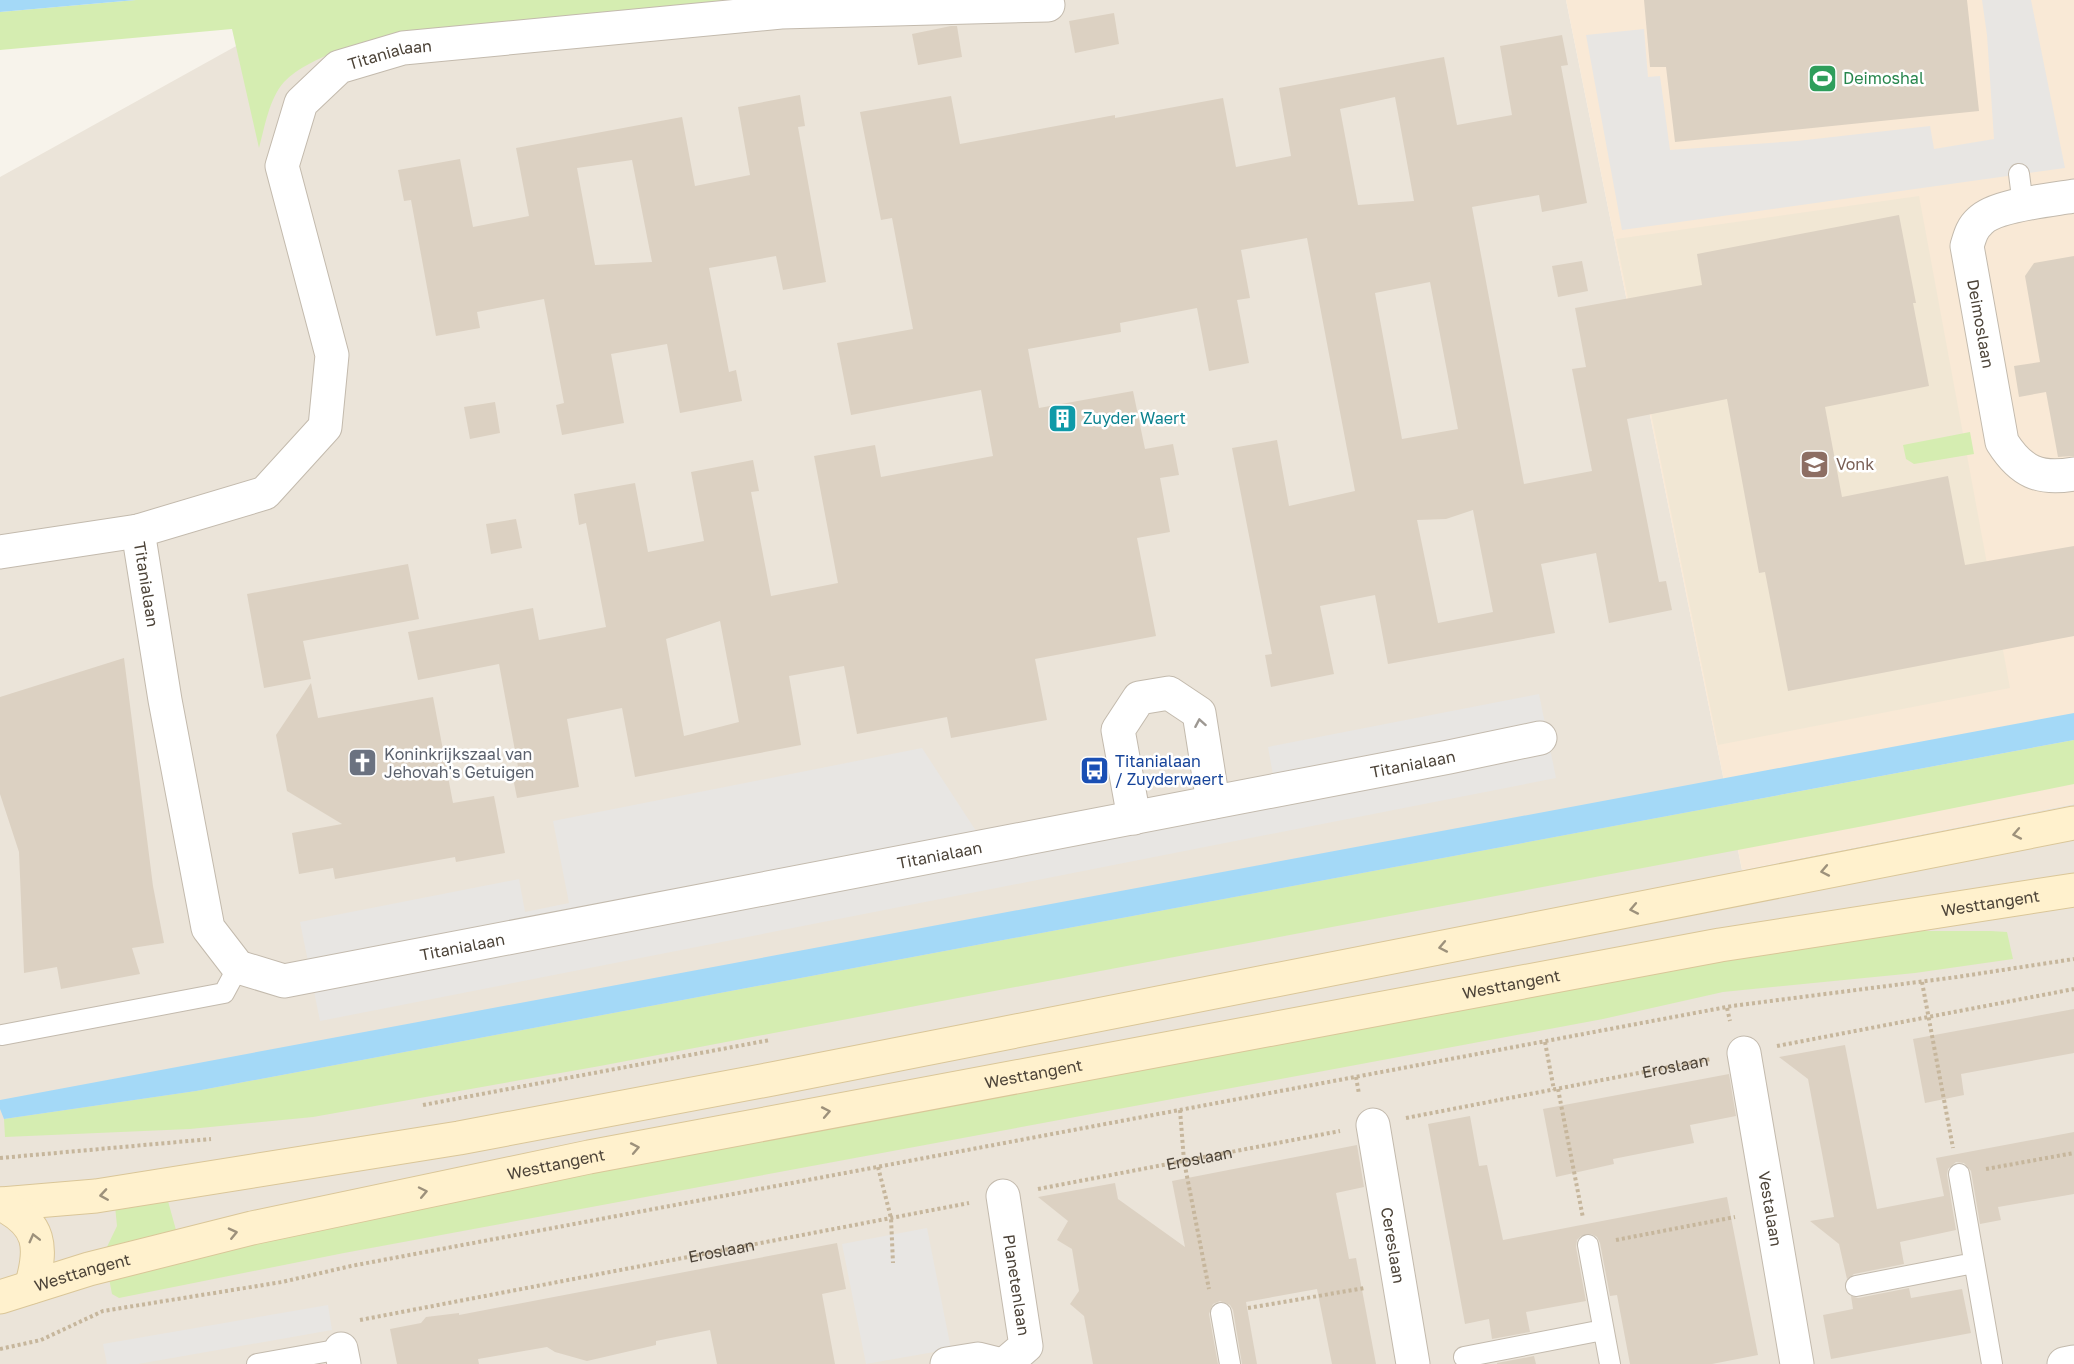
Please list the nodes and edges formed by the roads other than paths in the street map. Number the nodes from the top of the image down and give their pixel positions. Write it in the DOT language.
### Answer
graph roads {
  1 [pos="1048,5"];
  2 [pos="2074,196"];
  3 [pos="2074,474"];
  4 [pos="138,531"];
  5 [pos="0,552"];
  6 [pos="1540,738"];
  7 [pos="1214,802"];
  8 [pos="1134,818"];
  9 [pos="2074,823"];
  10 [pos="2074,890"];
  11 [pos="237,967"];
  12 [pos="2,1035"];
  13 [pos="1744,1053"];
  14 [pos="1373,1125"];
  15 [pos="1959,1174"];
  16 [pos="1003,1196"];
  17 [pos="1,1204"];
  18 [pos="1587,1245"];
  19 [pos="1974,1263"];
  20 [pos="1856,1286"];
  21 [pos="31,1287"];
  22 [pos="0,1297"];
  23 [pos="1221,1312"];
  24 [pos="1603,1330"];
  25 [pos="343,1356"];
  26 [pos="1464,1357"];
  27 [pos="2074,1362"];
  28 [pos="257,1364"];
  29 [pos="947,1364"];
  30 [pos="998,1364"];
  31 [pos="1005,1364"];
  32 [pos="1230,1364"];
  33 [pos="1413,1364"];
  34 [pos="1610,1364"];
  35 [pos="1797,1364"];
  36 [pos="1992,1364"];
  37 [pos="2064,1364"];
  1 -- 4 [label="street, Titanialaan"];
  2 -- 3 [label="street, Deimoslaan"];
  4 -- 5 [label="street, Titanialaan"];
  4 -- 11 [label="street, Titanialaan"];
  6 -- 7 [label="street, Titanialaan"];
  7 -- 8 [label="street, Titanialaan"];
  7 -- 8 [label="street, one-way"];
  8 -- 11 [label="street, Titanialaan"];
  9 -- 17 [label="main road, one-way"];
  21 -- 10 [label="main road, Westtangent, one-way"];
  11 -- 12 [label="lane"];
  13 -- 35 [label="street, Vestalaan"];
  14 -- 33 [label="street, Cereslaan"];
  15 -- 19 [label="lane"];
  16 -- 31 [label="street, Planetenlaan"];
  21 -- 17 [label="main road, one-way"];
  18 -- 24 [label="lane"];
  19 -- 20 [label="lane"];
  19 -- 36 [label="lane"];
  21 -- 22 [label="main road, Westtangent"];
  23 -- 32 [label="lane"];
  24 -- 26 [label="lane"];
  24 -- 34 [label="lane"];
  25 -- 28 [label="lane"];
  27 -- 37 [label="street"];
  29 -- 30 [label="street"];
}
